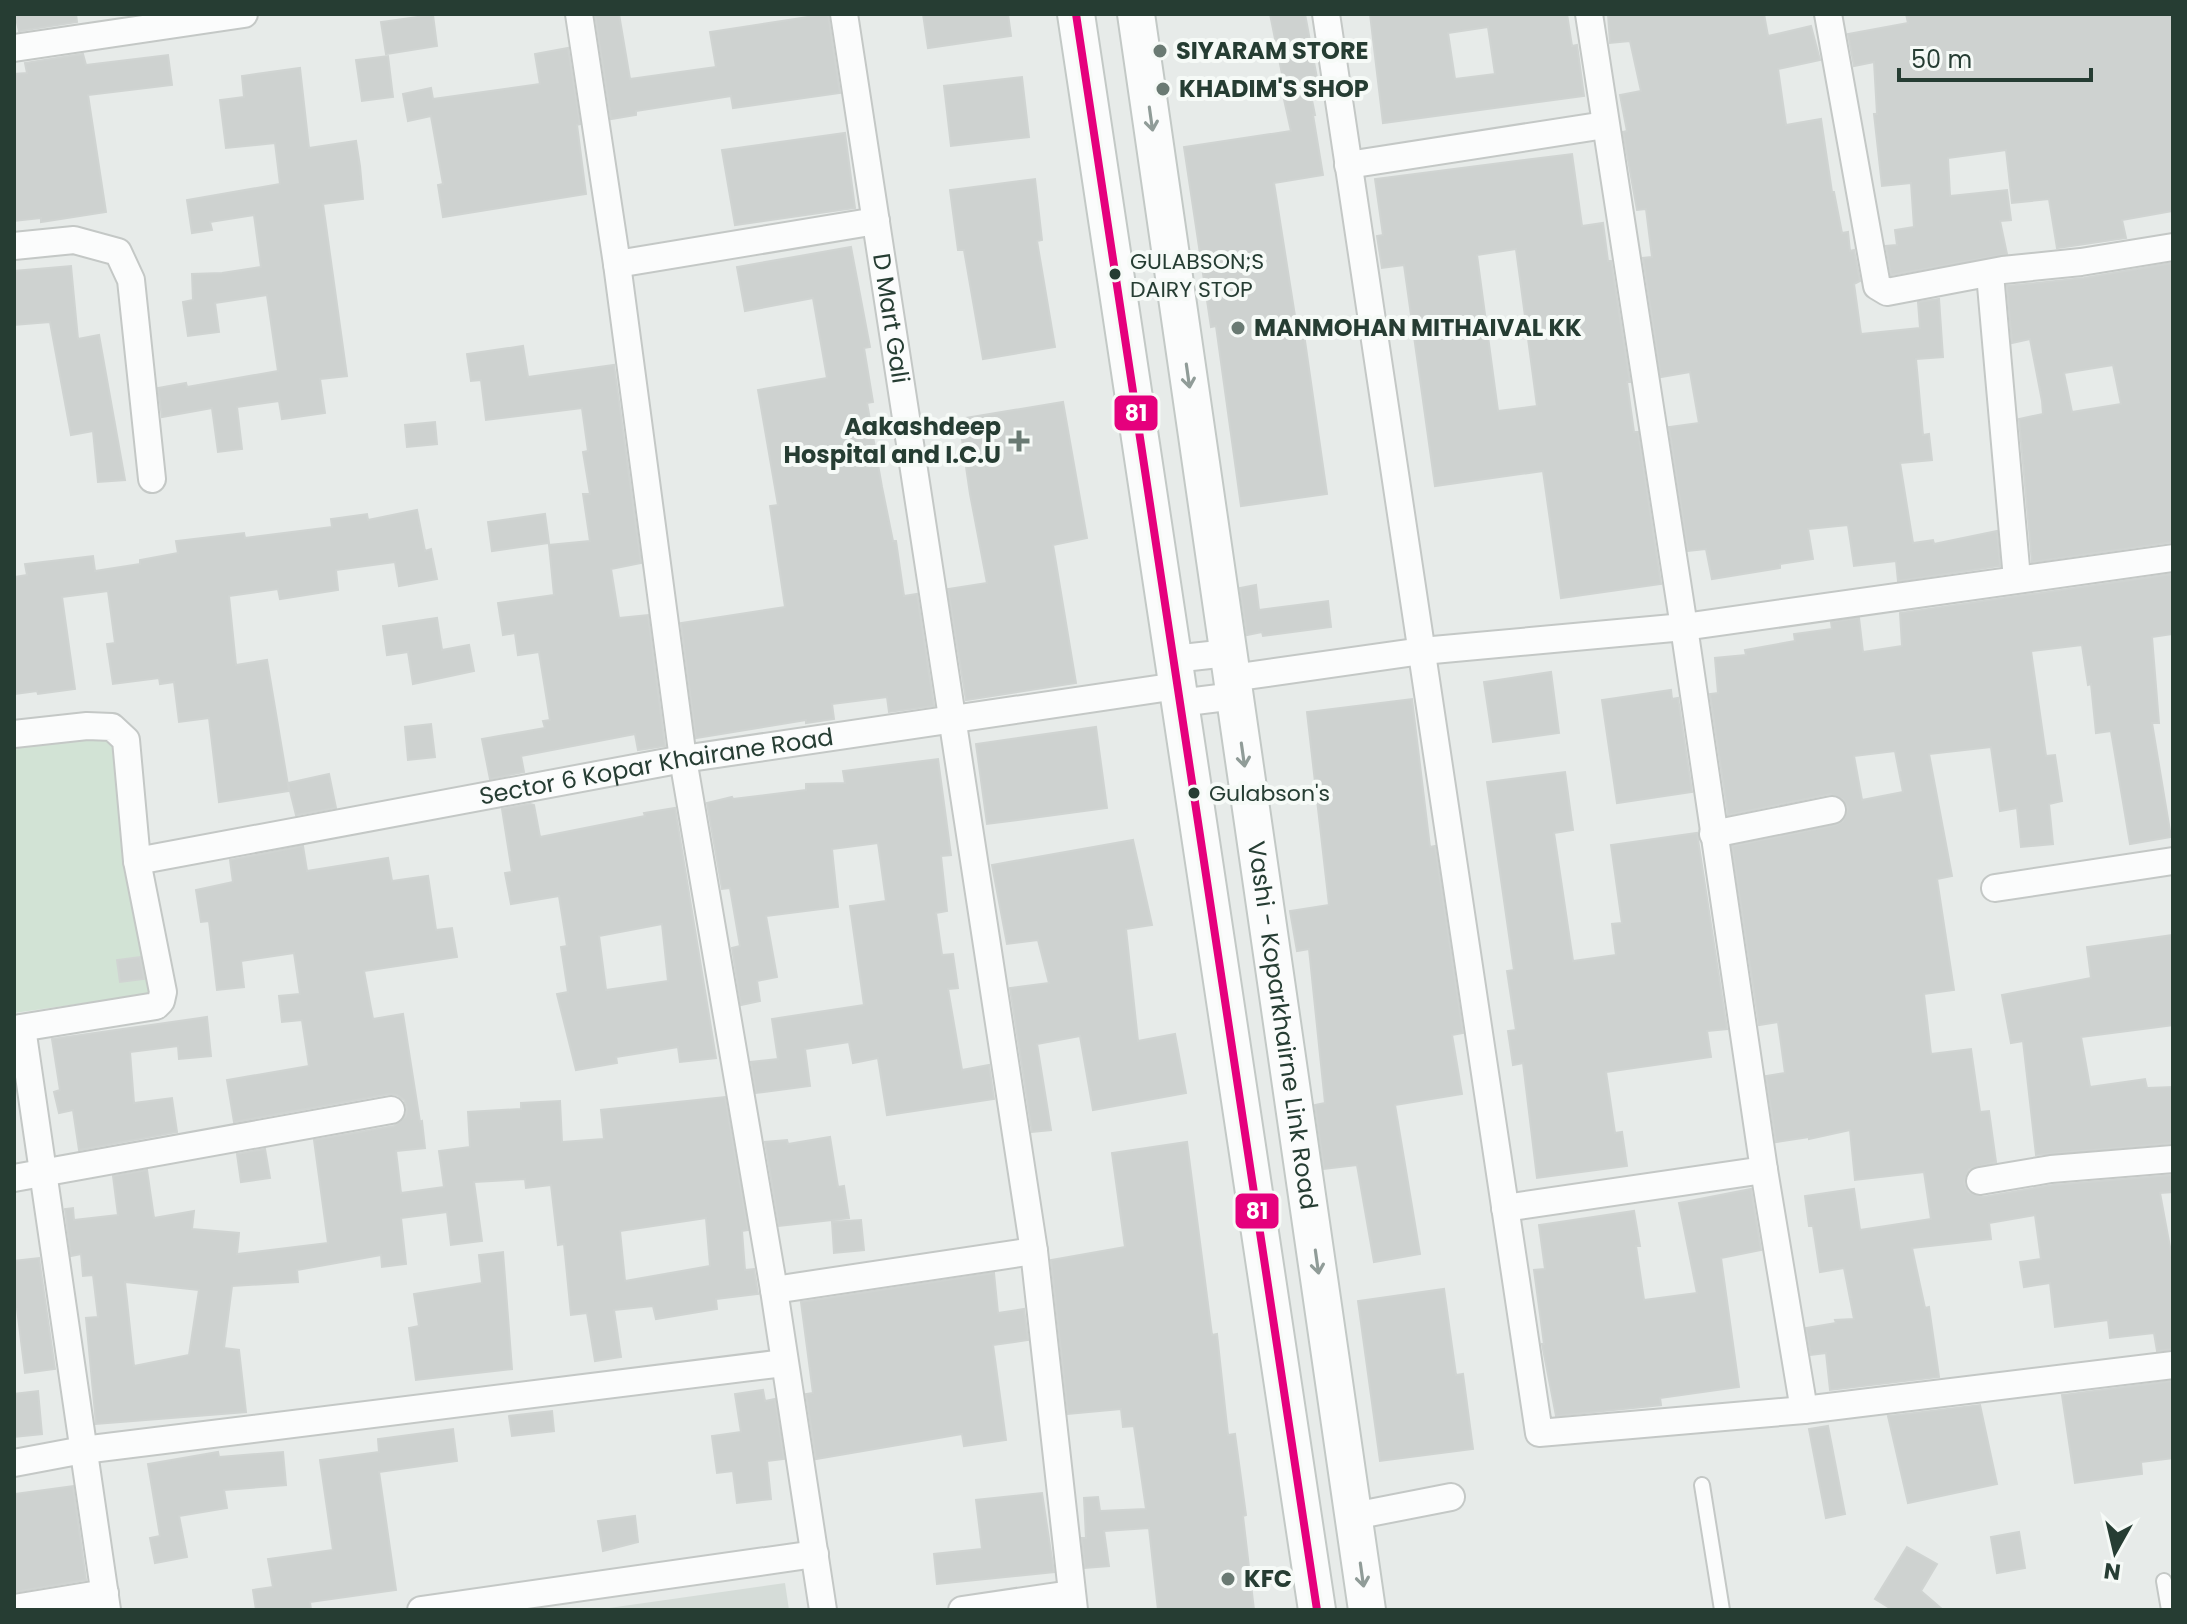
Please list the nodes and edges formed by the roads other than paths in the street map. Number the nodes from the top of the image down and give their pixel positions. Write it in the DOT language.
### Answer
graph roads {
  1 [pos="244,14"];
  2 [pos="579,14"];
  3 [pos="844,14"];
  4 [pos="1076,14"];
  5 [pos="1136,14"];
  6 [pos="1326,14"];
  7 [pos="1589,14"];
  8 [pos="1828,14"];
  9 [pos="14,48"];
  10 [pos="1605,125"];
  11 [pos="1348,165"];
  12 [pos="876,221"];
  13 [pos="14,246"];
  14 [pos="2173,247"];
  15 [pos="617,264"];
  16 [pos="1990,274"];
  17 [pos="152,479"];
  18 [pos="2173,558"];
  19 [pos="2017,579"];
  20 [pos="1684,627"];
  21 [pos="1422,651"];
  22 [pos="1232,676"];
  23 [pos="1176,683"];
  24 [pos="952,718"];
  25 [pos="14,734"];
  26 [pos="683,759"];
  27 [pos="1832,810"];
  28 [pos="1713,834"];
  29 [pos="137,861"];
  30 [pos="2173,861"];
  31 [pos="1995,888"];
  32 [pos="18,1028"];
  33 [pos="391,1110"];
  34 [pos="2173,1159"];
  35 [pos="1764,1170"];
  36 [pos="43,1175"];
  37 [pos="14,1178"];
  38 [pos="1980,1181"];
  39 [pos="1505,1208"];
  40 [pos="1034,1251"];
  41 [pos="774,1290"];
  42 [pos="784,1363"];
  43 [pos="2173,1365"];
  44 [pos="1804,1410"];
  45 [pos="83,1450"];
  46 [pos="14,1463"];
  47 [pos="1702,1485"];
  48 [pos="1451,1497"];
  49 [pos="1354,1516"];
  50 [pos="815,1554"];
  51 [pos="2164,1581"];
  52 [pos="106,1602"];
  53 [pos="1072,1602"];
  54 [pos="14,1608"];
  55 [pos="421,1610"];
  56 [pos="823,1610"];
  57 [pos="962,1610"];
  58 [pos="1317,1610"];
  59 [pos="1367,1610"];
  60 [pos="1722,1610"];
  61 [pos="2169,1610"];
  1 -- 9 [label="street"];
  2 -- 15 [label="street"];
  3 -- 12 [label="street, D Mart Gali"];
  4 -- 23 [label="main road"];
  5 -- 22 [label="main road, Vashi - Koparkhairne Link Road, one-way"];
  6 -- 11 [label="street"];
  7 -- 10 [label="street"];
  8 -- 16 [label="street"];
  10 -- 11 [label="street"];
  10 -- 20 [label="street"];
  11 -- 21 [label="street"];
  12 -- 15 [label="street"];
  12 -- 24 [label="street, D Mart Gali"];
  13 -- 17 [label="street"];
  14 -- 16 [label="street"];
  15 -- 26 [label="street"];
  16 -- 19 [label="street"];
  18 -- 19 [label="street"];
  19 -- 20 [label="street"];
  20 -- 21 [label="street"];
  20 -- 28 [label="street"];
  21 -- 22 [label="street"];
  21 -- 39 [label="street"];
  22 -- 23 [label="street"];
  22 -- 23 [label="street"];
  22 -- 49 [label="main road, Vashi - Koparkhairne Link Road, one-way"];
  23 -- 24 [label="street, Sector 6 Kopar Khairane Road"];
  23 -- 58 [label="main road"];
  24 -- 26 [label="street, Sector 6 Kopar Khairane Road"];
  24 -- 40 [label="street, D Mart Gali"];
  25 -- 29 [label="street"];
  26 -- 29 [label="street, Sector 6 Kopar Khairane Road"];
  26 -- 41 [label="street"];
  27 -- 28 [label="street"];
  28 -- 35 [label="street"];
  29 -- 32 [label="street"];
  30 -- 31 [label="street"];
  32 -- 36 [label="street"];
  33 -- 36 [label="street"];
  34 -- 38 [label="street"];
  35 -- 39 [label="street"];
  35 -- 44 [label="street"];
  36 -- 37 [label="street"];
  36 -- 45 [label="street"];
  39 -- 44 [label="street"];
  40 -- 41 [label="street"];
  40 -- 53 [label="street, D Mart Gali"];
  41 -- 42 [label="street"];
  42 -- 45 [label="street"];
  42 -- 50 [label="street"];
  43 -- 44 [label="street"];
  45 -- 46 [label="street"];
  45 -- 52 [label="street"];
  47 -- 60 [label="lane"];
  48 -- 49 [label="street"];
  49 -- 59 [label="main road, Vashi - Koparkhairne Link Road, one-way"];
  50 -- 55 [label="street"];
  50 -- 56 [label="street"];
  51 -- 61 [label="lane"];
  52 -- 54 [label="street"];
  53 -- 57 [label="street"];
}
